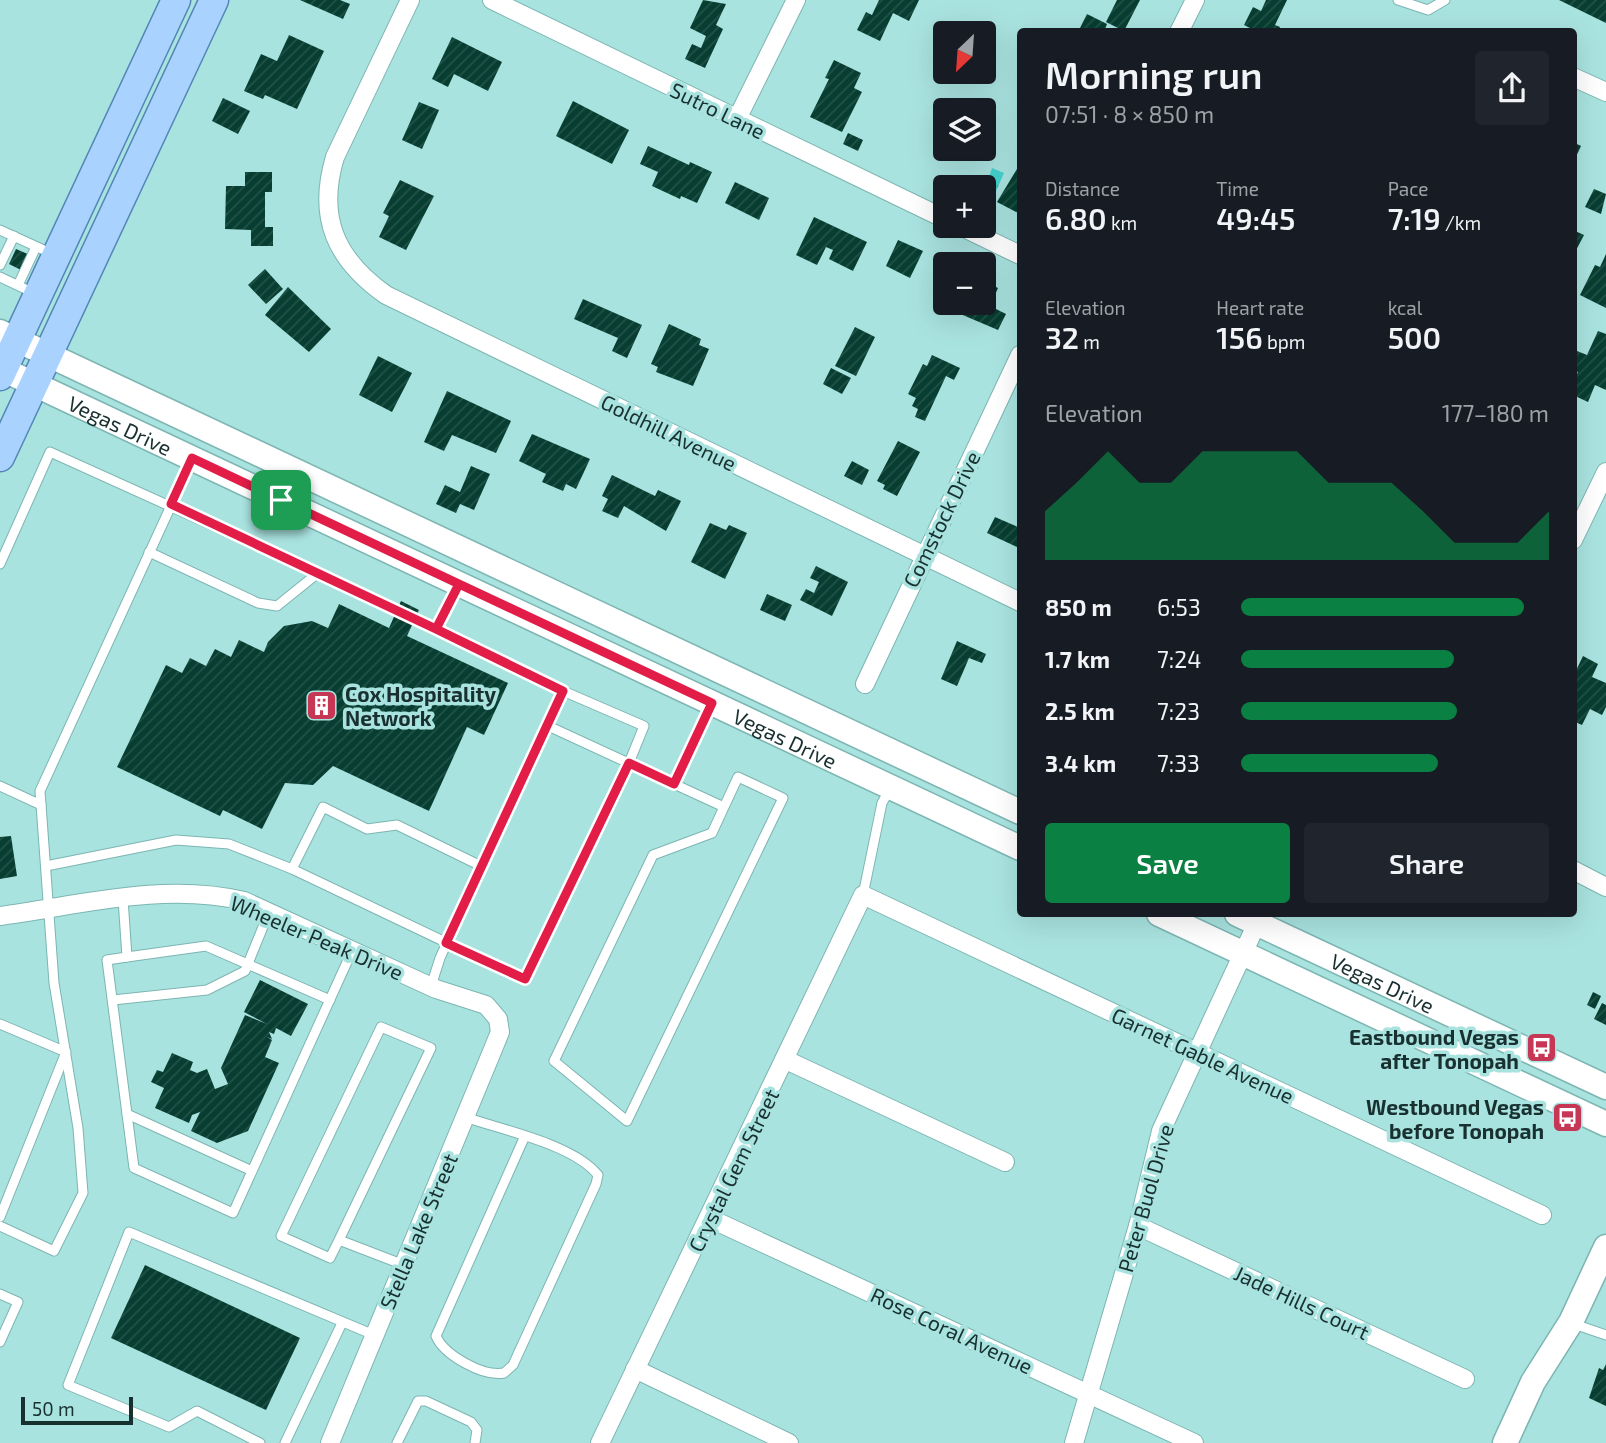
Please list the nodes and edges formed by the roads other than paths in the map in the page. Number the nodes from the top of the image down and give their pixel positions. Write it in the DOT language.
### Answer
graph roads {
  1 [pos="176,0"];
  2 [pos="214,0"];
  3 [pos="410,0"];
  4 [pos="492,0"];
  5 [pos="796,0"];
  6 [pos="1195,0"];
  7 [pos="1398,0"];
  8 [pos="1446,0"];
  9 [pos="1181,28"];
  10 [pos="1577,79"];
  11 [pos="1606,92"];
  12 [pos="737,119"];
  13 [pos="933,213"];
  14 [pos="0,230"];
  15 [pos="14,236"];
  16 [pos="985,238"];
  17 [pos="46,251"];
  18 [pos="1017,254"];
  19 [pos="0,265"];
  20 [pos="0,277"];
  21 [pos="28,290"];
  22 [pos="25,343"];
  23 [pos="1017,361"];
  24 [pos="11,375"];
  25 [pos="0,457"];
  26 [pos="192,458"];
  27 [pos="1606,472"];
  28 [pos="171,504"];
  29 [pos="1577,521"];
  30 [pos="149,552"];
  31 [pos="923,555"];
  32 [pos="0,564"];
  33 [pos="318,573"];
  34 [pos="459,584"];
  35 [pos="1017,601"];
  36 [pos="436,629"];
  37 [pos="725,673"];
  38 [pos="865,684"];
  39 [pos="563,691"];
  40 [pos="712,703"];
  41 [pos="546,725"];
  42 [pos="629,763"];
  43 [pos="674,784"];
  44 [pos="0,786"];
  45 [pos="891,788"];
  46 [pos="41,805"];
  47 [pos="724,807"];
  48 [pos="1017,811"];
  49 [pos="1017,847"];
  50 [pos="46,866"];
  51 [pos="481,866"];
  52 [pos="292,869"];
  53 [pos="1577,872"];
  54 [pos="1606,887"];
  55 [pos="863,895"];
  56 [pos="123,899"];
  57 [pos="50,909"];
  58 [pos="269,912"];
  59 [pos="0,916"];
  60 [pos="1165,917"];
  61 [pos="1247,918"];
  62 [pos="446,943"];
  63 [pos="352,951"];
  64 [pos="1242,953"];
  65 [pos="127,957"];
  66 [pos="248,963"];
  67 [pos="431,986"];
  68 [pos="113,1000"];
  69 [pos="330,1000"];
  70 [pos="498,1019"];
  71 [pos="0,1024"];
  72 [pos="66,1052"];
  73 [pos="1196,1052"];
  74 [pos="786,1060"];
  75 [pos="1606,1087"];
  76 [pos="127,1114"];
  77 [pos="465,1117"];
  78 [pos="1606,1124"];
  79 [pos="524,1138"];
  80 [pos="1005,1162"];
  81 [pos="250,1170"];
  82 [pos="1542,1215"];
  83 [pos="0,1217"];
  84 [pos="709,1218"];
  85 [pos="0,1226"];
  86 [pos="1138,1226"];
  87 [pos="339,1240"];
  88 [pos="1604,1255"];
  89 [pos="404,1265"];
  90 [pos="0,1294"];
  91 [pos="1571,1322"];
  92 [pos="342,1323"];
  93 [pos="374,1335"];
  94 [pos="1606,1335"];
  95 [pos="0,1342"];
  96 [pos="635,1369"];
  97 [pos="1465,1379"];
  98 [pos="1089,1394"];
  99 [pos="260,1443"];
  100 [pos="285,1443"];
  101 [pos="330,1443"];
  102 [pos="397,1443"];
  103 [pos="475,1443"];
  104 [pos="600,1443"];
  105 [pos="789,1443"];
  106 [pos="1074,1443"];
  107 [pos="1194,1443"];
  108 [pos="1505,1443"];
  1 -- 17 [label="main road"];
  2 -- 22 [label="main road"];
  3 -- 31 [label="street, Goldhill Avenue"];
  4 -- 12 [label="street, Sutro Lane"];
  5 -- 12 [label="street"];
  6 -- 9 [label="street"];
  7 -- 8 [label="lane"];
  10 -- 11 [label="street"];
  12 -- 13 [label="street, Sutro Lane"];
  14 -- 15 [label="lane"];
  15 -- 17 [label="lane"];
  15 -- 19 [label="lane"];
  16 -- 18 [label="street"];
  17 -- 21 [label="main road"];
  20 -- 21 [label="lane"];
  21 -- 22 [label="main road"];
  22 -- 24 [label="main road"];
  22 -- 37 [label="main road, Vegas Drive"];
  23 -- 31 [label="street, Comstock Drive"];
  24 -- 25 [label="main road"];
  24 -- 26 [label="main road, Vegas Drive"];
  26 -- 28 [label="lane"];
  26 -- 34 [label="main road, Vegas Drive"];
  27 -- 29 [label="street"];
  28 -- 30 [label="lane"];
  28 -- 32 [label="lane"];
  28 -- 33 [label="lane"];
  30 -- 33 [label="lane"];
  30 -- 46 [label="lane"];
  31 -- 35 [label="street, Goldhill Avenue"];
  31 -- 38 [label="street, Comstock Drive"];
  33 -- 36 [label="lane"];
  34 -- 36 [label="lane"];
  34 -- 40 [label="main road, Vegas Drive"];
  36 -- 39 [label="lane"];
  37 -- 40 [label="main road"];
  37 -- 48 [label="main road, Vegas Drive"];
  39 -- 41 [label="lane"];
  39 -- 42 [label="lane"];
  40 -- 43 [label="lane"];
  40 -- 45 [label="main road, Vegas Drive"];
  41 -- 42 [label="lane"];
  41 -- 51 [label="lane"];
  42 -- 43 [label="lane"];
  42 -- 62 [label="lane"];
  43 -- 47 [label="lane"];
  44 -- 46 [label="lane"];
  45 -- 49 [label="main road, Vegas Drive"];
  45 -- 55 [label="lane"];
  46 -- 50 [label="lane"];
  47 -- 47 [label="lane"];
  50 -- 52 [label="lane"];
  50 -- 57 [label="lane"];
  51 -- 52 [label="lane"];
  51 -- 62 [label="lane"];
  52 -- 62 [label="lane"];
  53 -- 54 [label="street"];
  55 -- 73 [label="street, Garnet Gable Avenue"];
  55 -- 74 [label="street, Crystal Gem Street"];
  56 -- 57 [label="street, Wheeler Peak Drive"];
  56 -- 58 [label="street, Wheeler Peak Drive"];
  56 -- 65 [label="lane"];
  57 -- 59 [label="street, Wheeler Peak Drive"];
  57 -- 72 [label="lane"];
  58 -- 63 [label="street, Wheeler Peak Drive"];
  58 -- 66 [label="lane"];
  60 -- 64 [label="main road, Vegas Drive"];
  61 -- 64 [label="street, Peter Buol Drive"];
  61 -- 75 [label="main road, Vegas Drive"];
  62 -- 67 [label="lane"];
  63 -- 67 [label="street, Wheeler Peak Drive"];
  63 -- 69 [label="lane"];
  64 -- 73 [label="street, Peter Buol Drive"];
  64 -- 78 [label="main road, Vegas Drive"];
  65 -- 66 [label="lane"];
  65 -- 68 [label="lane"];
  66 -- 68 [label="lane"];
  66 -- 69 [label="lane"];
  67 -- 70 [label="street, Wheeler Peak Drive"];
  68 -- 76 [label="lane"];
  69 -- 81 [label="lane"];
  70 -- 77 [label="street, Stella Lake Street"];
  71 -- 72 [label="lane"];
  72 -- 83 [label="lane"];
  72 -- 85 [label="lane"];
  73 -- 82 [label="street, Garnet Gable Avenue"];
  73 -- 86 [label="street, Peter Buol Drive"];
  74 -- 80 [label="street"];
  74 -- 84 [label="street, Crystal Gem Street"];
  76 -- 81 [label="lane"];
  76 -- 81 [label="lane"];
  77 -- 79 [label="lane"];
  77 -- 89 [label="street, Stella Lake Street"];
  79 -- 79 [label="lane"];
  84 -- 96 [label="street, Crystal Gem Street"];
  84 -- 98 [label="street, Rose Coral Avenue"];
  86 -- 97 [label="street, Jade Hills Court"];
  86 -- 98 [label="street, Peter Buol Drive"];
  87 -- 87 [label="lane"];
  87 -- 89 [label="lane"];
  88 -- 91 [label="main road"];
  89 -- 93 [label="street, Stella Lake Street"];
  90 -- 95 [label="lane"];
  91 -- 94 [label="lane"];
  91 -- 108 [label="main road"];
  92 -- 93 [label="lane"];
  92 -- 99 [label="lane"];
  92 -- 100 [label="lane"];
  93 -- 101 [label="street, Stella Lake Street"];
  96 -- 104 [label="street, Crystal Gem Street"];
  96 -- 105 [label="street"];
  98 -- 106 [label="street, Peter Buol Drive"];
  98 -- 107 [label="street, Rose Coral Avenue"];
  102 -- 103 [label="lane"];
}
